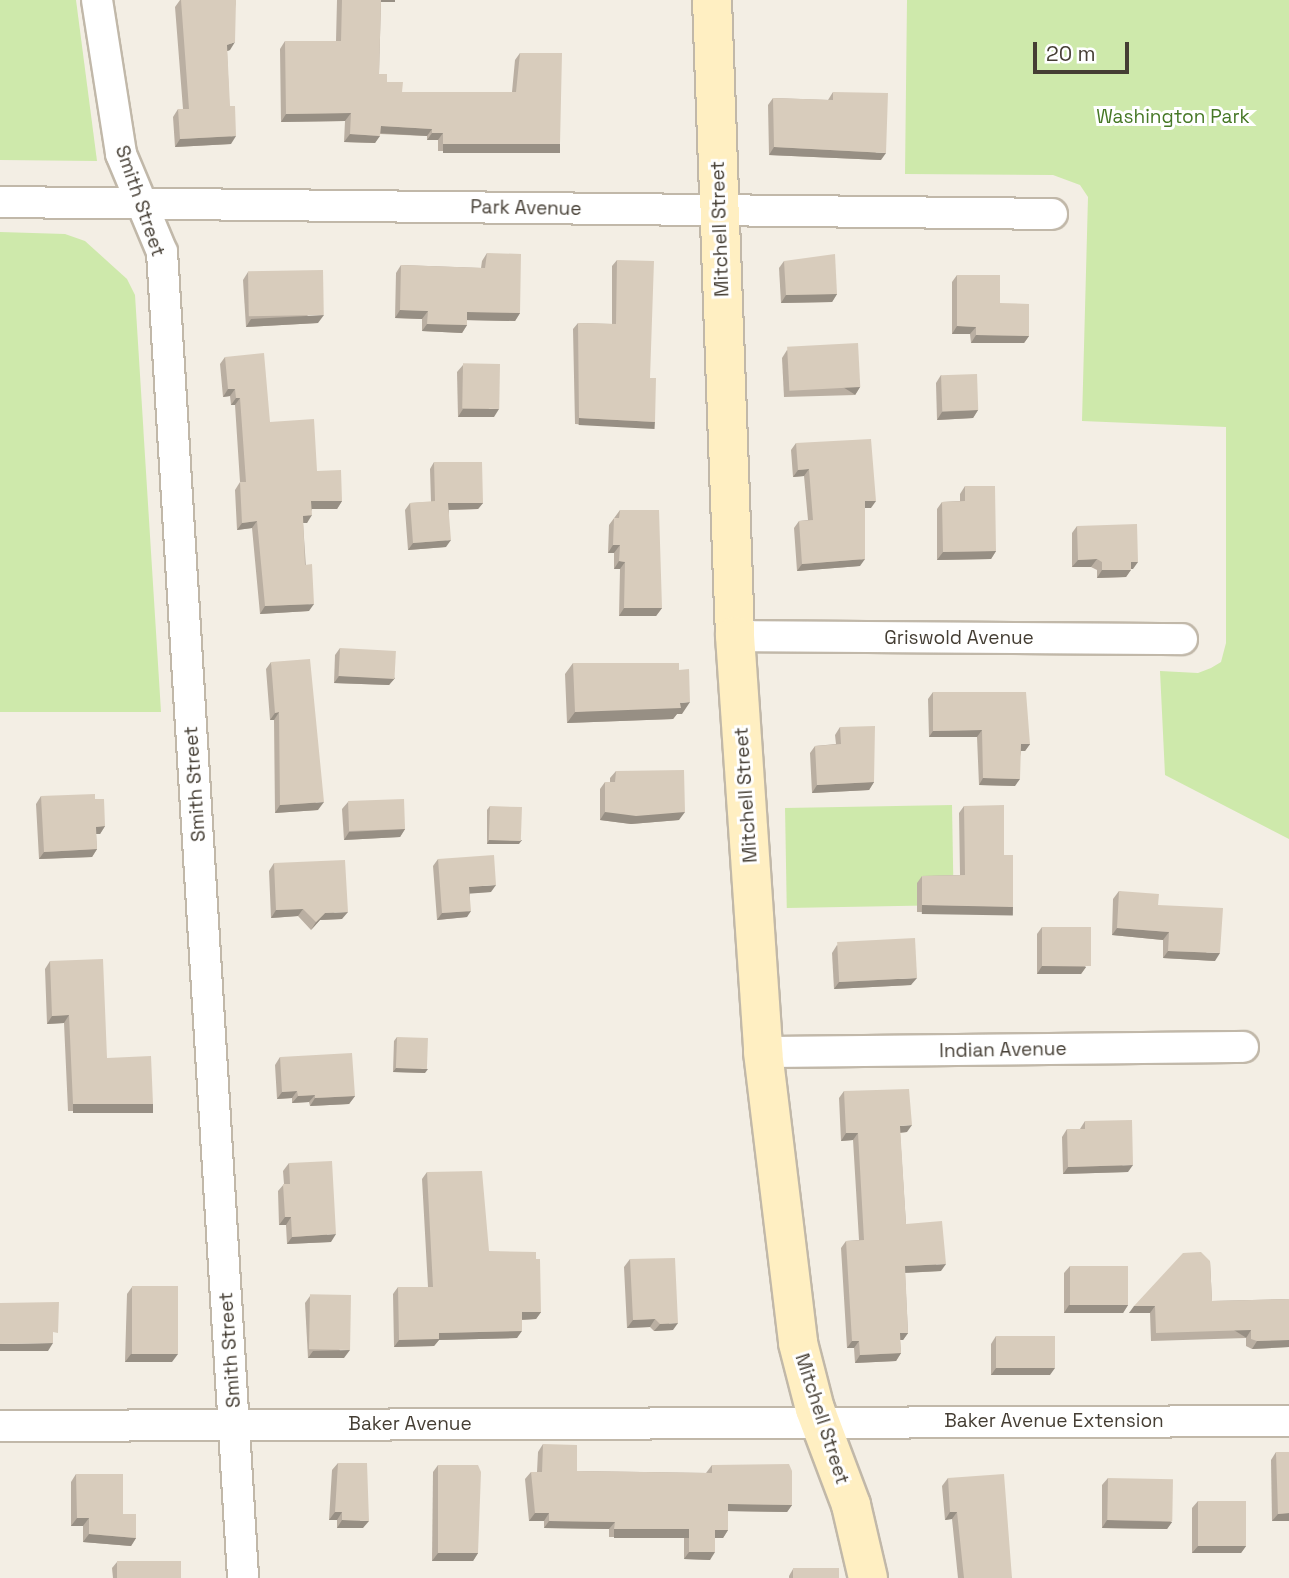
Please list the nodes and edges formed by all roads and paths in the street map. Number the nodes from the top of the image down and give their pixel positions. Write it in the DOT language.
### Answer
graph roads {
  1 [pos="97,0"];
  2 [pos="712,0"];
  3 [pos="0,202"];
  4 [pos="138,204"];
  5 [pos="720,210"];
  6 [pos="1052,214"];
  7 [pos="735,636"];
  8 [pos="1182,639"];
  9 [pos="1243,1047"];
  10 [pos="763,1052"];
  11 [pos="1289,1421"];
  12 [pos="820,1422"];
  13 [pos="234,1425"];
  14 [pos="0,1426"];
  15 [pos="243,1578"];
  16 [pos="867,1578"];
  1 -- 4 [label="street, Smith Street"];
  2 -- 5 [label="main road, Mitchell Street"];
  3 -- 4 [label="street, Park Avenue"];
  4 -- 5 [label="street, Park Avenue"];
  4 -- 13 [label="street, Smith Street"];
  5 -- 6 [label="street, Park Avenue"];
  5 -- 7 [label="main road, Mitchell Street"];
  7 -- 8 [label="street, Griswold Avenue"];
  7 -- 10 [label="main road, Mitchell Street"];
  9 -- 10 [label="street, Indian Avenue"];
  10 -- 12 [label="main road, Mitchell Street"];
  11 -- 12 [label="street, Baker Avenue Extension"];
  12 -- 13 [label="street, Baker Avenue"];
  12 -- 16 [label="main road, Mitchell Street"];
  13 -- 14 [label="street, Baker Avenue"];
  13 -- 15 [label="street, Smith Street"];
}
